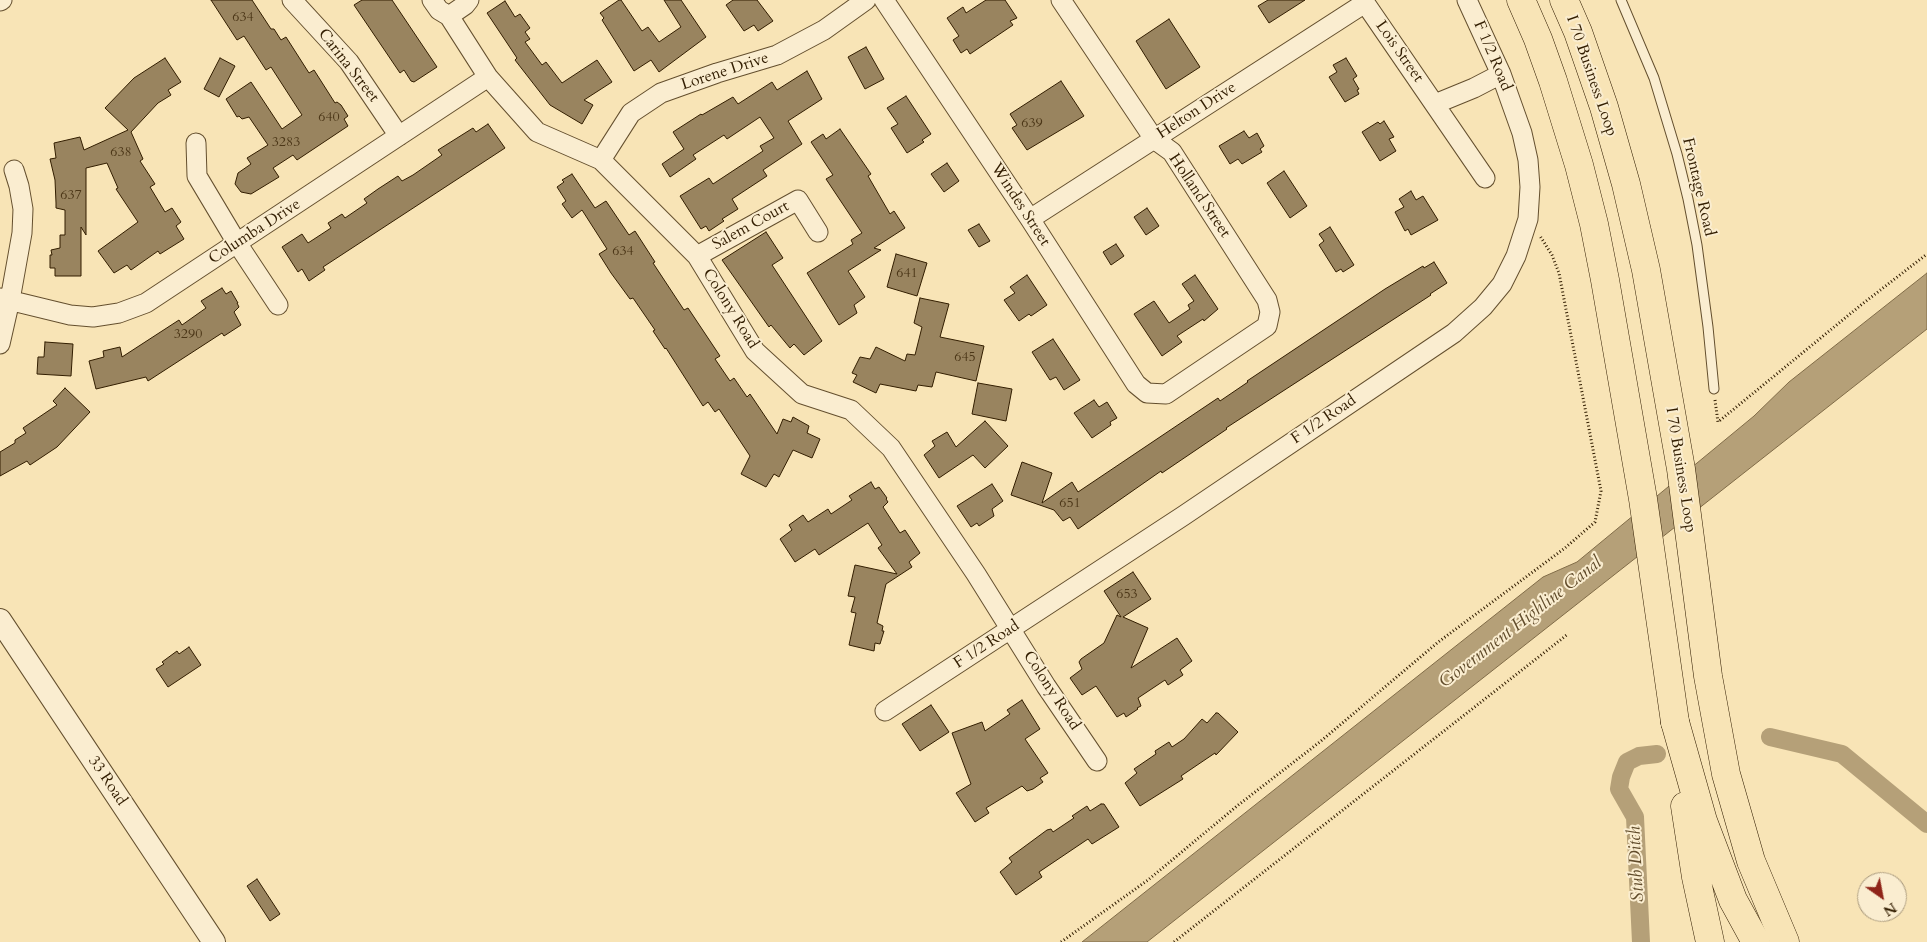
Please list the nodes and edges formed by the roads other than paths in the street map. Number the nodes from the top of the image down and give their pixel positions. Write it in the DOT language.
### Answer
graph roads {
  1 [pos="292,0"];
  2 [pos="432,0"];
  3 [pos="469,0"];
  4 [pos="866,0"];
  5 [pos="884,0"];
  6 [pos="1061,0"];
  7 [pos="1467,0"];
  8 [pos="1521,0"];
  9 [pos="1564,0"];
  10 [pos="1621,0"];
  11 [pos="1364,1"];
  12 [pos="449,16"];
  13 [pos="1501,74"];
  14 [pos="488,77"];
  15 [pos="1435,104"];
  16 [pos="399,136"];
  17 [pos="1154,139"];
  18 [pos="196,143"];
  19 [pos="601,160"];
  20 [pos="14,170"];
  21 [pos="1485,178"];
  22 [pos="1030,220"];
  23 [pos="818,232"];
  24 [pos="237,243"];
  25 [pos="697,256"];
  26 [pos="5,299"];
  27 [pos="278,305"];
  28 [pos="0,344"];
  29 [pos="1714,389"];
  30 [pos="1166,394"];
  31 [pos="0,620"];
  32 [pos="1011,628"];
  33 [pos="885,711"];
  34 [pos="1675,722"];
  35 [pos="1097,761"];
  36 [pos="214,942"];
  37 [pos="1710,942"];
  38 [pos="1756,942"];
  39 [pos="1786,942"];
  1 -- 16 [label="street, Carina Street"];
  2 -- 12 [label="street, Colony Road"];
  3 -- 12 [label="street"];
  4 -- 19 [label="street, Lorene Drive"];
  5 -- 22 [label="street, Windes Street"];
  6 -- 17 [label="street, Holland Street"];
  7 -- 13 [label="street, F 1/2 Road"];
  8 -- 34 [label="main road"];
  9 -- 39 [label="main road, I 70 Business Loop"];
  10 -- 29 [label="lane, Frontage Road"];
  11 -- 15 [label="street, Lois Street"];
  11 -- 17 [label="street, Helton Drive"];
  12 -- 14 [label="street, Colony Road"];
  13 -- 15 [label="street"];
  13 -- 32 [label="street, F 1/2 Road"];
  14 -- 16 [label="street, Columba Drive"];
  14 -- 19 [label="street, Colony Road"];
  15 -- 21 [label="street, Lois Street"];
  16 -- 24 [label="street, Columba Drive"];
  17 -- 22 [label="street, Helton Drive"];
  17 -- 30 [label="street, Holland Street"];
  18 -- 24 [label="street"];
  19 -- 25 [label="street, Colony Road"];
  20 -- 26 [label="street"];
  22 -- 30 [label="street, Windes Street"];
  23 -- 25 [label="street, Salem Court"];
  24 -- 26 [label="street, Columba Drive"];
  24 -- 27 [label="street"];
  25 -- 32 [label="street, Colony Road"];
  26 -- 28 [label="street"];
  31 -- 36 [label="street, 33 Road"];
  32 -- 33 [label="street, F 1/2 Road"];
  32 -- 35 [label="street, Colony Road"];
  34 -- 37 [label="main road"];
  34 -- 38 [label="main road"];
}
